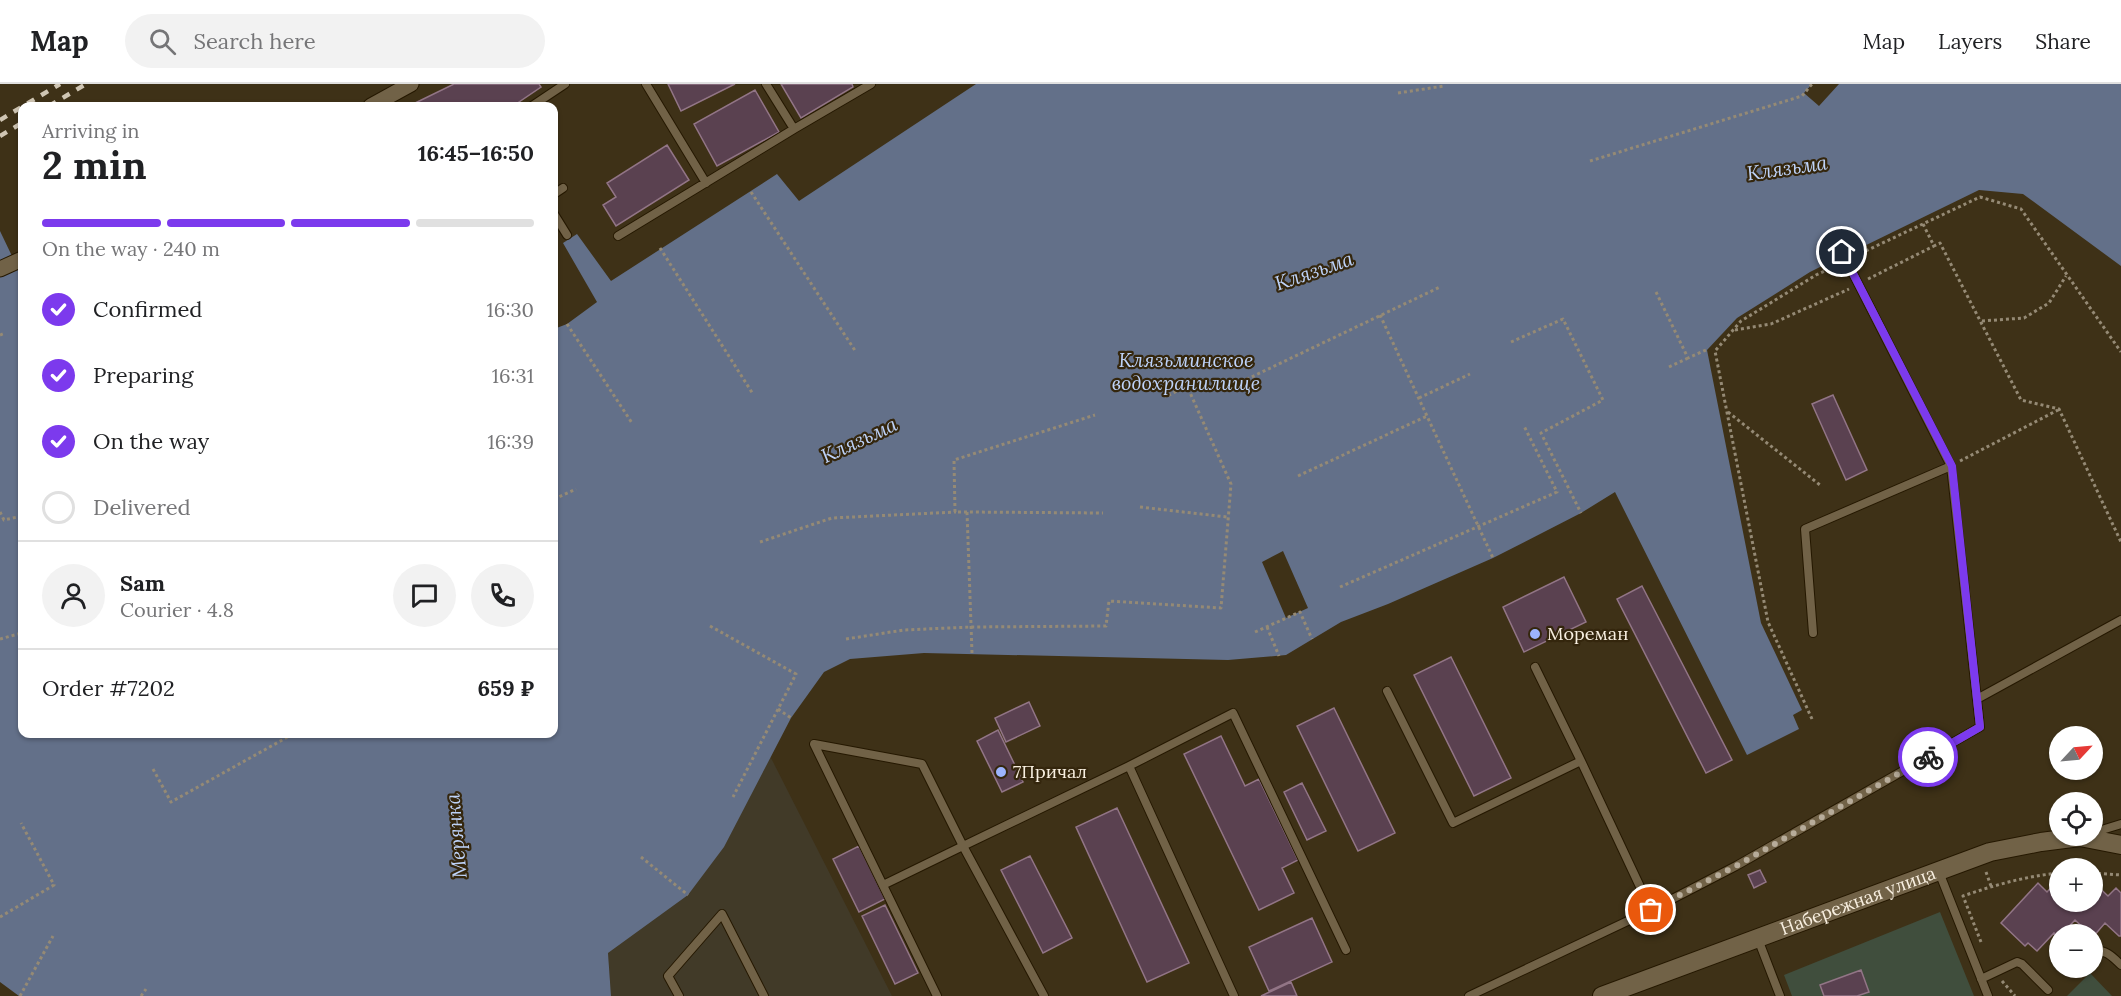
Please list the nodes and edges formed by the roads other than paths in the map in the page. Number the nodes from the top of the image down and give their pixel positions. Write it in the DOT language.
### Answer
graph roads {
  1 [pos="411,84"];
  2 [pos="565,84"];
  3 [pos="646,84"];
  4 [pos="766,84"];
  5 [pos="871,84"];
  6 [pos="378,102"];
  7 [pos="538,102"];
  8 [pos="794,129"];
  9 [pos="706,183"];
  10 [pos="563,188"];
  11 [pos="558,191"];
  12 [pos="558,220"];
  13 [pos="567,235"];
  14 [pos="618,236"];
  15 [pos="1842,252"];
  16 [pos="18,261"];
  17 [pos="0,269"];
  18 [pos="1952,466"];
  19 [pos="2121,620"];
  20 [pos="1813,633"];
  21 [pos="1535,667"];
  22 [pos="1387,691"];
  23 [pos="1977,699"];
  24 [pos="1581,761"];
  25 [pos="1129,766"];
  26 [pos="2121,824"];
  27 [pos="2103,830"];
  28 [pos="2103,840"];
  29 [pos="2049,841"];
  30 [pos="2121,845"];
  31 [pos="963,846"];
  32 [pos="1938,870"];
  33 [pos="883,885"];
  34 [pos="1651,910"];
  35 [pos="1758,939"];
  36 [pos="1346,951"];
  37 [pos="2103,952"];
  38 [pos="2121,964"];
  39 [pos="1981,979"];
  40 [pos="2048,990"];
  41 [pos="680,996"];
  42 [pos="764,996"];
  43 [pos="937,996"];
  44 [pos="1044,996"];
  45 [pos="1234,996"];
  46 [pos="1469,996"];
  47 [pos="1602,996"];
  48 [pos="1780,996"];
  49 [pos="1988,996"];
  1 -- 6 [label="street"];
  2 -- 7 [label="lane"];
  3 -- 9 [label="lane"];
  4 -- 8 [label="lane"];
  5 -- 8 [label="lane"];
  8 -- 9 [label="lane"];
  9 -- 14 [label="lane"];
  10 -- 11 [label="lane"];
  12 -- 13 [label="lane"];
  15 -- 18 [label="lane"];
  16 -- 17 [label="street"];
  18 -- 20 [label="lane"];
  18 -- 23 [label="lane"];
  19 -- 23 [label="lane"];
  21 -- 24 [label="lane"];
  22 -- 24 [label="lane"];
  23 -- 34 [label="lane"];
  24 -- 34 [label="lane"];
  25 -- 31 [label="lane"];
  25 -- 36 [label="lane"];
  25 -- 45 [label="lane"];
  26 -- 27 [label="lane"];
  28 -- 30 [label="street, Набережная улица"];
  29 -- 32 [label="street, Набережная улица"];
  31 -- 33 [label="lane"];
  31 -- 33 [label="lane"];
  31 -- 44 [label="lane"];
  32 -- 35 [label="street, Набережная улица"];
  32 -- 39 [label="lane"];
  33 -- 43 [label="lane"];
  34 -- 46 [label="lane"];
  35 -- 47 [label="street, Набережная улица"];
  35 -- 48 [label="lane"];
  37 -- 38 [label="lane"];
  39 -- 40 [label="lane"];
  39 -- 49 [label="lane"];
  41 -- 42 [label="lane"];
}
